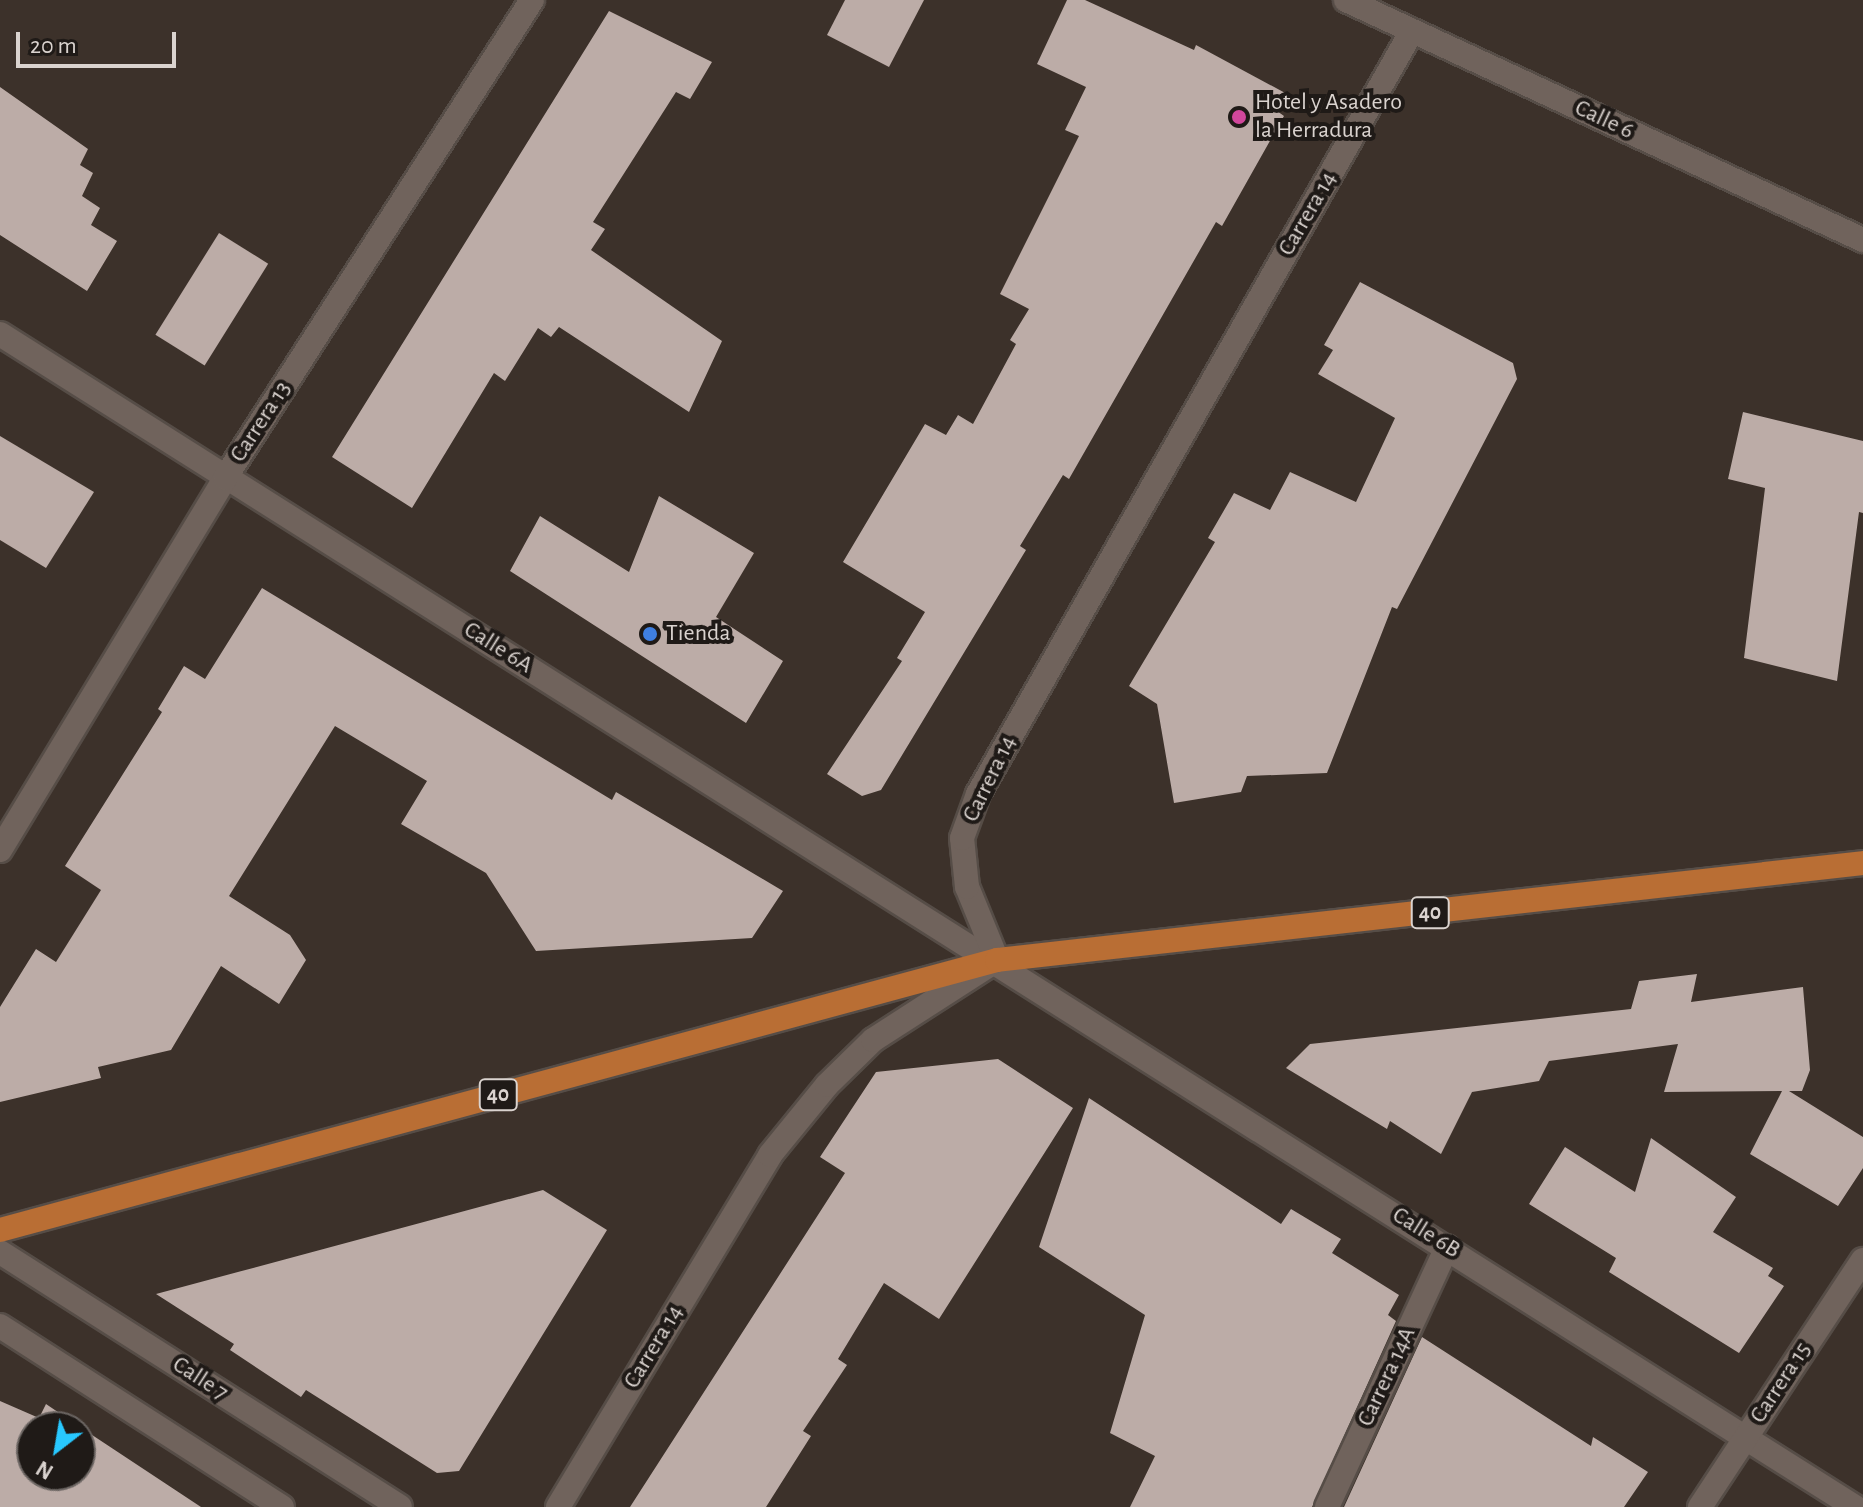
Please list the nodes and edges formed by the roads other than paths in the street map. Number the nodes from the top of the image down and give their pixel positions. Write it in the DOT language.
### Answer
graph roads {
  1 [pos="532,0"];
  2 [pos="1346,0"];
  3 [pos="1412,31"];
  4 [pos="1863,240"];
  5 [pos="0,334"];
  6 [pos="225,478"];
  7 [pos="0,850"];
  8 [pos="1863,863"];
  9 [pos="997,960"];
  10 [pos="0,1230"];
  11 [pos="1447,1247"];
  12 [pos="0,1252"];
  13 [pos="1863,1260"];
  14 [pos="0,1326"];
  15 [pos="1746,1437"];
  16 [pos="282,1507"];
  17 [pos="400,1507"];
  18 [pos="558,1507"];
  19 [pos="1327,1507"];
  20 [pos="1700,1507"];
  21 [pos="1855,1507"];
  1 -- 6 [label="street, Carrera 13"];
  2 -- 3 [label="street, Calle 6"];
  3 -- 4 [label="street, Calle 6"];
  3 -- 9 [label="street, Carrera 14"];
  5 -- 6 [label="street, Calle 6A"];
  6 -- 7 [label="street, Carrera 13"];
  6 -- 9 [label="street, Calle 6A"];
  8 -- 9 [label="highway, 40"];
  9 -- 10 [label="highway, 40"];
  9 -- 11 [label="street, Calle 6B"];
  9 -- 18 [label="street, Carrera 14"];
  11 -- 15 [label="street, Calle 6B"];
  11 -- 19 [label="street, Carrera 14A"];
  12 -- 17 [label="street, Calle 7"];
  13 -- 15 [label="street, Carrera 15"];
  14 -- 16 [label="street"];
  15 -- 20 [label="street, Carrera 15"];
  15 -- 21 [label="street, Calle 6B"];
}
